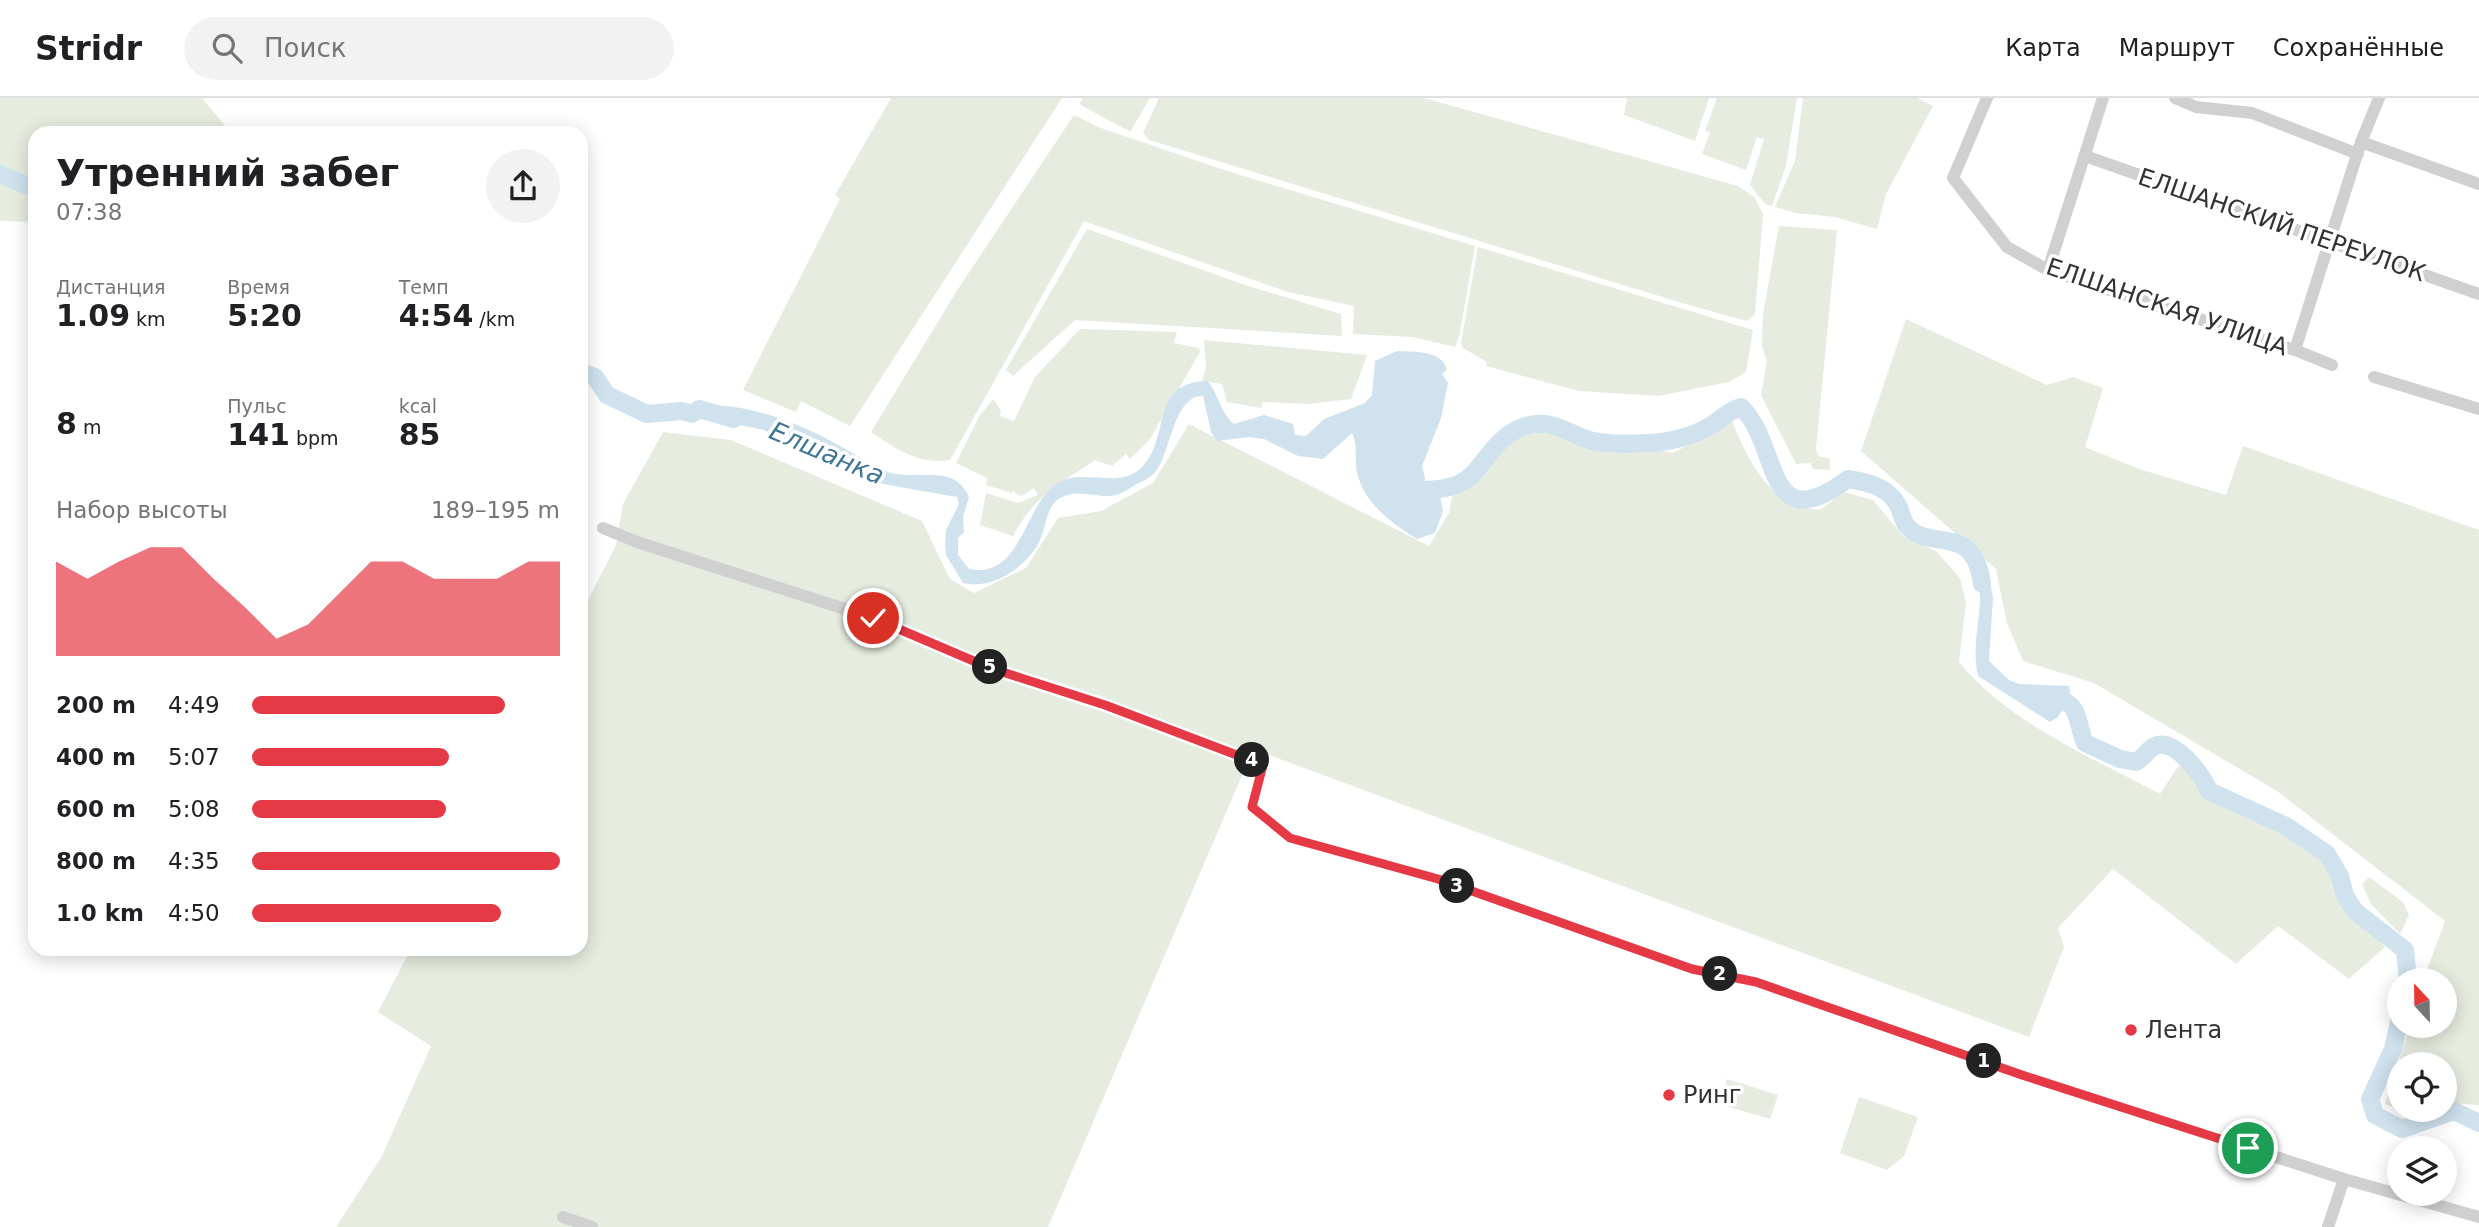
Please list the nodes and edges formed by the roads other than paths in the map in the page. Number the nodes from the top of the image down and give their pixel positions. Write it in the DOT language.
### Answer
graph roads {
  1 [pos="1987,98"];
  2 [pos="2103,98"];
  3 [pos="2175,98"];
  4 [pos="2379,98"];
  5 [pos="2359,148"];
  6 [pos="2085,156"];
  7 [pos="2479,184"];
  8 [pos="2331,243"];
  9 [pos="2048,270"];
  10 [pos="2479,295"];
  11 [pos="2295,350"];
  12 [pos="2332,365"];
  13 [pos="2374,377"];
  14 [pos="2479,409"];
  15 [pos="603,528"];
  16 [pos="2344,1179"];
  17 [pos="563,1217"];
  18 [pos="2479,1217"];
  19 [pos="592,1227"];
  20 [pos="2328,1227"];
  1 -- 9 [label="street, ЕЛШАНСКАЯ УЛИЦА"];
  2 -- 6 [label="street"];
  3 -- 5 [label="street"];
  4 -- 5 [label="street"];
  5 -- 7 [label="street"];
  5 -- 8 [label="street"];
  6 -- 8 [label="street, ЕЛШАНСКИЙ ПЕРЕУЛОК"];
  6 -- 9 [label="street"];
  8 -- 10 [label="street, ЕЛШАНСКИЙ ПЕРЕУЛОК"];
  8 -- 11 [label="street"];
  9 -- 11 [label="street, ЕЛШАНСКАЯ УЛИЦА"];
  11 -- 12 [label="street, ЕЛШАНСКАЯ УЛИЦА"];
  13 -- 14 [label="street"];
  15 -- 16 [label="street"];
  16 -- 18 [label="street"];
  16 -- 20 [label="street"];
  17 -- 19 [label="street"];
}
